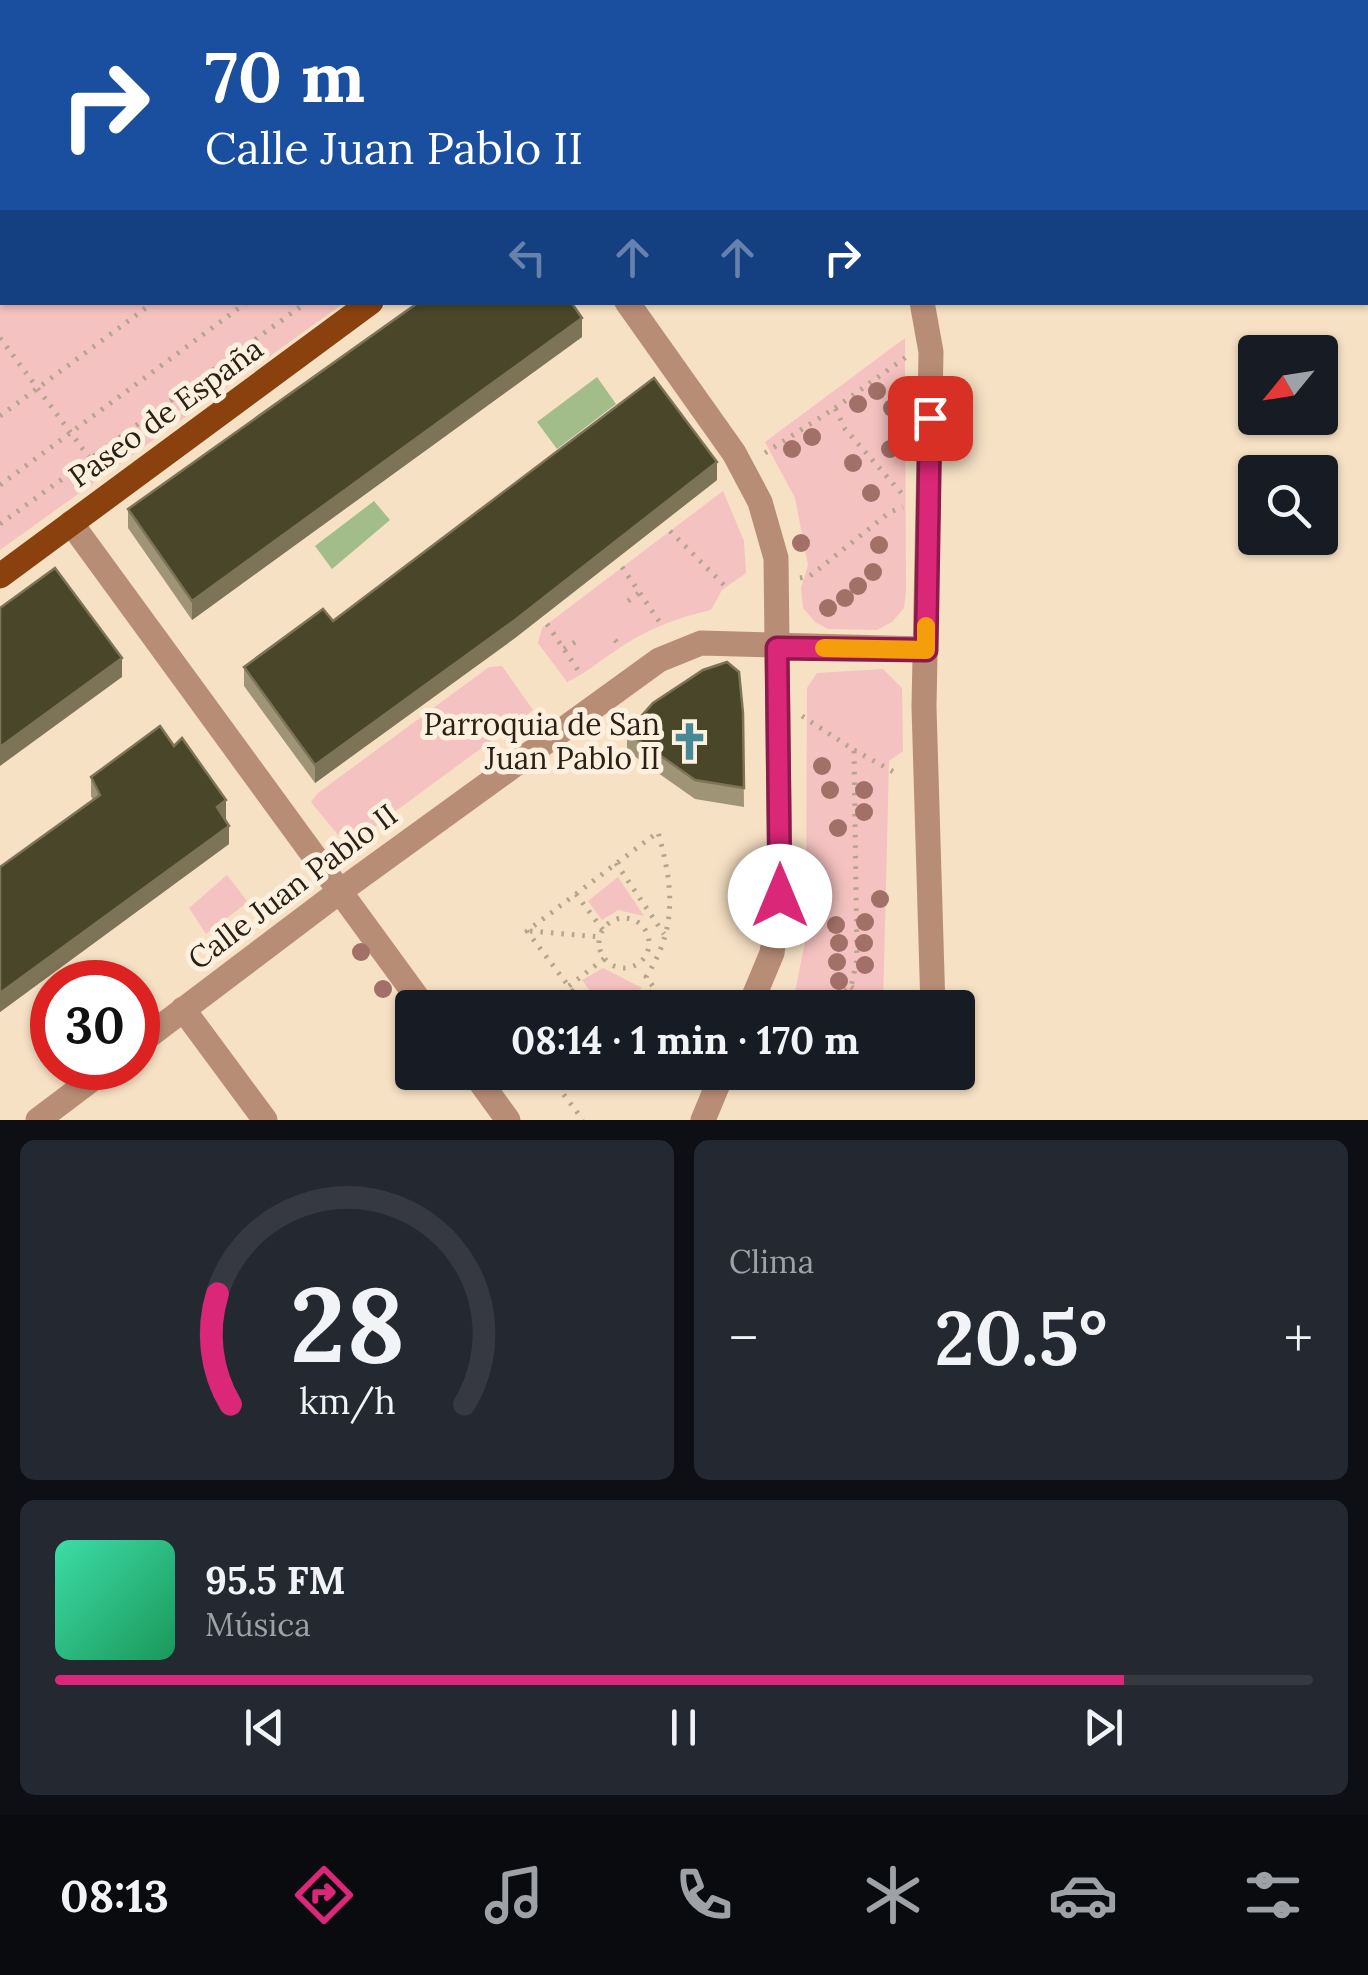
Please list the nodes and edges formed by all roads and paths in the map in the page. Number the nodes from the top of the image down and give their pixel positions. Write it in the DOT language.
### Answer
graph roads {
  1 [pos="150,305"];
  2 [pos="243,305"];
  3 [pos="303,305"];
  4 [pos="366,305"];
  5 [pos="629,305"];
  6 [pos="923,305"];
  7 [pos="0,338"];
  8 [pos="911,353"];
  9 [pos="38,388"];
  10 [pos="836,408"];
  11 [pos="0,416"];
  12 [pos="71,433"];
  13 [pos="765,453"];
  14 [pos="90,458"];
  15 [pos="104,478"];
  16 [pos="0,485"];
  17 [pos="72,523"];
  18 [pos="0,524"];
  19 [pos="670,531"];
  20 [pos="622,568"];
  21 [pos="0,576"];
  22 [pos="800,578"];
  23 [pos="726,588"];
  24 [pos="639,593"];
  25 [pos="628,601"];
  26 [pos="548,624"];
  27 [pos="662,624"];
  28 [pos="577,640"];
  29 [pos="615,640"];
  30 [pos="620,648"];
  31 [pos="777,648"];
  32 [pos="564,649"];
  33 [pos="926,650"];
  34 [pos="582,676"];
  35 [pos="802,716"];
  36 [pos="854,750"];
  37 [pos="894,772"];
  38 [pos="616,864"];
  39 [pos="339,892"];
  40 [pos="576,894"];
  41 [pos="655,921"];
  42 [pos="645,929"];
  43 [pos="527,931"];
  44 [pos="602,934"];
  45 [pos="664,934"];
  46 [pos="605,958"];
  47 [pos="634,966"];
  48 [pos="646,977"];
  49 [pos="569,986"];
  50 [pos="851,987"];
  51 [pos="411,990"];
  52 [pos="572,990"];
  53 [pos="653,990"];
  54 [pos="756,990"];
  55 [pos="847,990"];
  56 [pos="855,990"];
  57 [pos="932,990"];
  58 [pos="183,1010"];
  59 [pos="160,1027"];
  60 [pos="78,1090"];
  61 [pos="486,1090"];
  62 [pos="560,1090"];
  63 [pos="715,1090"];
  64 [pos="38,1120"];
  65 [pos="265,1120"];
  66 [pos="508,1120"];
  67 [pos="583,1120"];
  68 [pos="703,1120"];
  1 -- 9 [label="path"];
  2 -- 12 [label="path"];
  3 -- 14 [label="path"];
  4 -- 17 [label="main road, Paseo de España"];
  5 -- 31 [label="street"];
  6 -- 33 [label="street"];
  7 -- 9 [label="path"];
  8 -- 10 [label="path"];
  9 -- 11 [label="path"];
  9 -- 12 [label="path"];
  10 -- 13 [label="path"];
  10 -- 22 [label="path"];
  12 -- 14 [label="path"];
  12 -- 16 [label="path"];
  14 -- 15 [label="path"];
  14 -- 18 [label="path"];
  17 -- 21 [label="main road, Paseo de España"];
  17 -- 39 [label="street"];
  19 -- 23 [label="path"];
  20 -- 24 [label="path"];
  24 -- 25 [label="path"];
  24 -- 27 [label="path"];
  26 -- 32 [label="path"];
  28 -- 32 [label="path"];
  29 -- 30 [label="path"];
  31 -- 33 [label="street, Calle Juan Pablo II"];
  31 -- 39 [label="street, Calle Juan Pablo II"];
  31 -- 54 [label="street"];
  32 -- 34 [label="path"];
  33 -- 57 [label="street"];
  35 -- 36 [label="path"];
  36 -- 37 [label="path"];
  36 -- 50 [label="path"];
  38 -- 40 [label="path"];
  38 -- 41 [label="path"];
  38 -- 45 [label="path"];
  39 -- 51 [label="street"];
  39 -- 58 [label="street, Calle Juan Pablo II"];
  40 -- 43 [label="path"];
  40 -- 44 [label="path"];
  41 -- 42 [label="path"];
  41 -- 45 [label="path"];
  42 -- 44 [label="path"];
  42 -- 47 [label="path"];
  43 -- 44 [label="path"];
  43 -- 49 [label="path"];
  44 -- 46 [label="path"];
  45 -- 48 [label="path"];
  46 -- 47 [label="path"];
  46 -- 49 [label="path"];
  47 -- 48 [label="path"];
  48 -- 53 [label="path"];
  49 -- 52 [label="path"];
  50 -- 55 [label="path"];
  50 -- 56 [label="path"];
  58 -- 59 [label="street, Calle Juan Pablo II"];
  58 -- 65 [label="street"];
  60 -- 64 [label="street"];
  61 -- 66 [label="street"];
  62 -- 67 [label="path"];
  63 -- 68 [label="street"];
}
